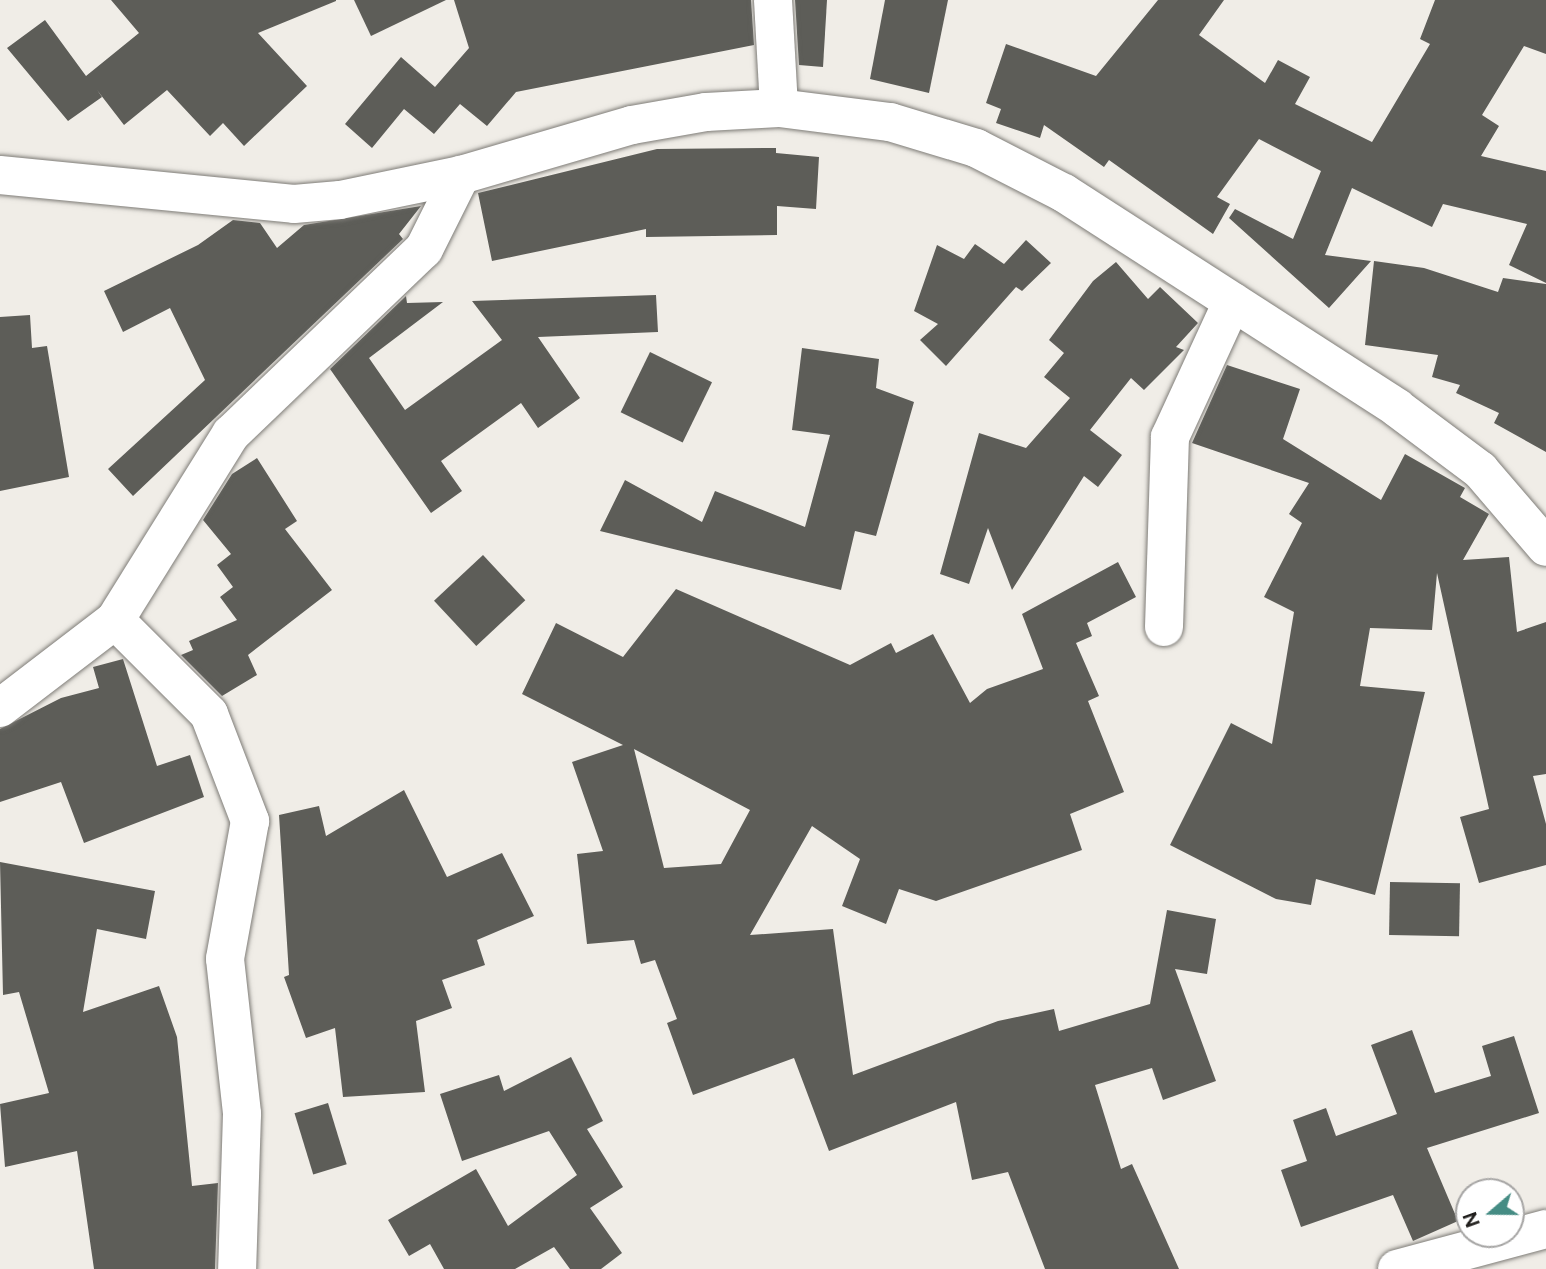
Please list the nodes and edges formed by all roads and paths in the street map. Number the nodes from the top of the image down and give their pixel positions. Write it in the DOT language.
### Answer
graph roads {
  1 [pos="773,0"];
  2 [pos="779,108"];
  3 [pos="0,175"];
  4 [pos="461,175"];
  5 [pos="1232,302"];
  6 [pos="1546,547"];
  7 [pos="116,620"];
  8 [pos="1164,627"];
  9 [pos="0,708"];
  10 [pos="1546,1229"];
  11 [pos="237,1269"];
  12 [pos="1398,1269"];
  1 -- 2 [label="street"];
  2 -- 4 [label="street"];
  2 -- 5 [label="street"];
  3 -- 4 [label="street"];
  4 -- 7 [label="street"];
  5 -- 6 [label="street"];
  5 -- 8 [label="street"];
  7 -- 9 [label="street"];
  7 -- 11 [label="street"];
  10 -- 12 [label="street"];
}
